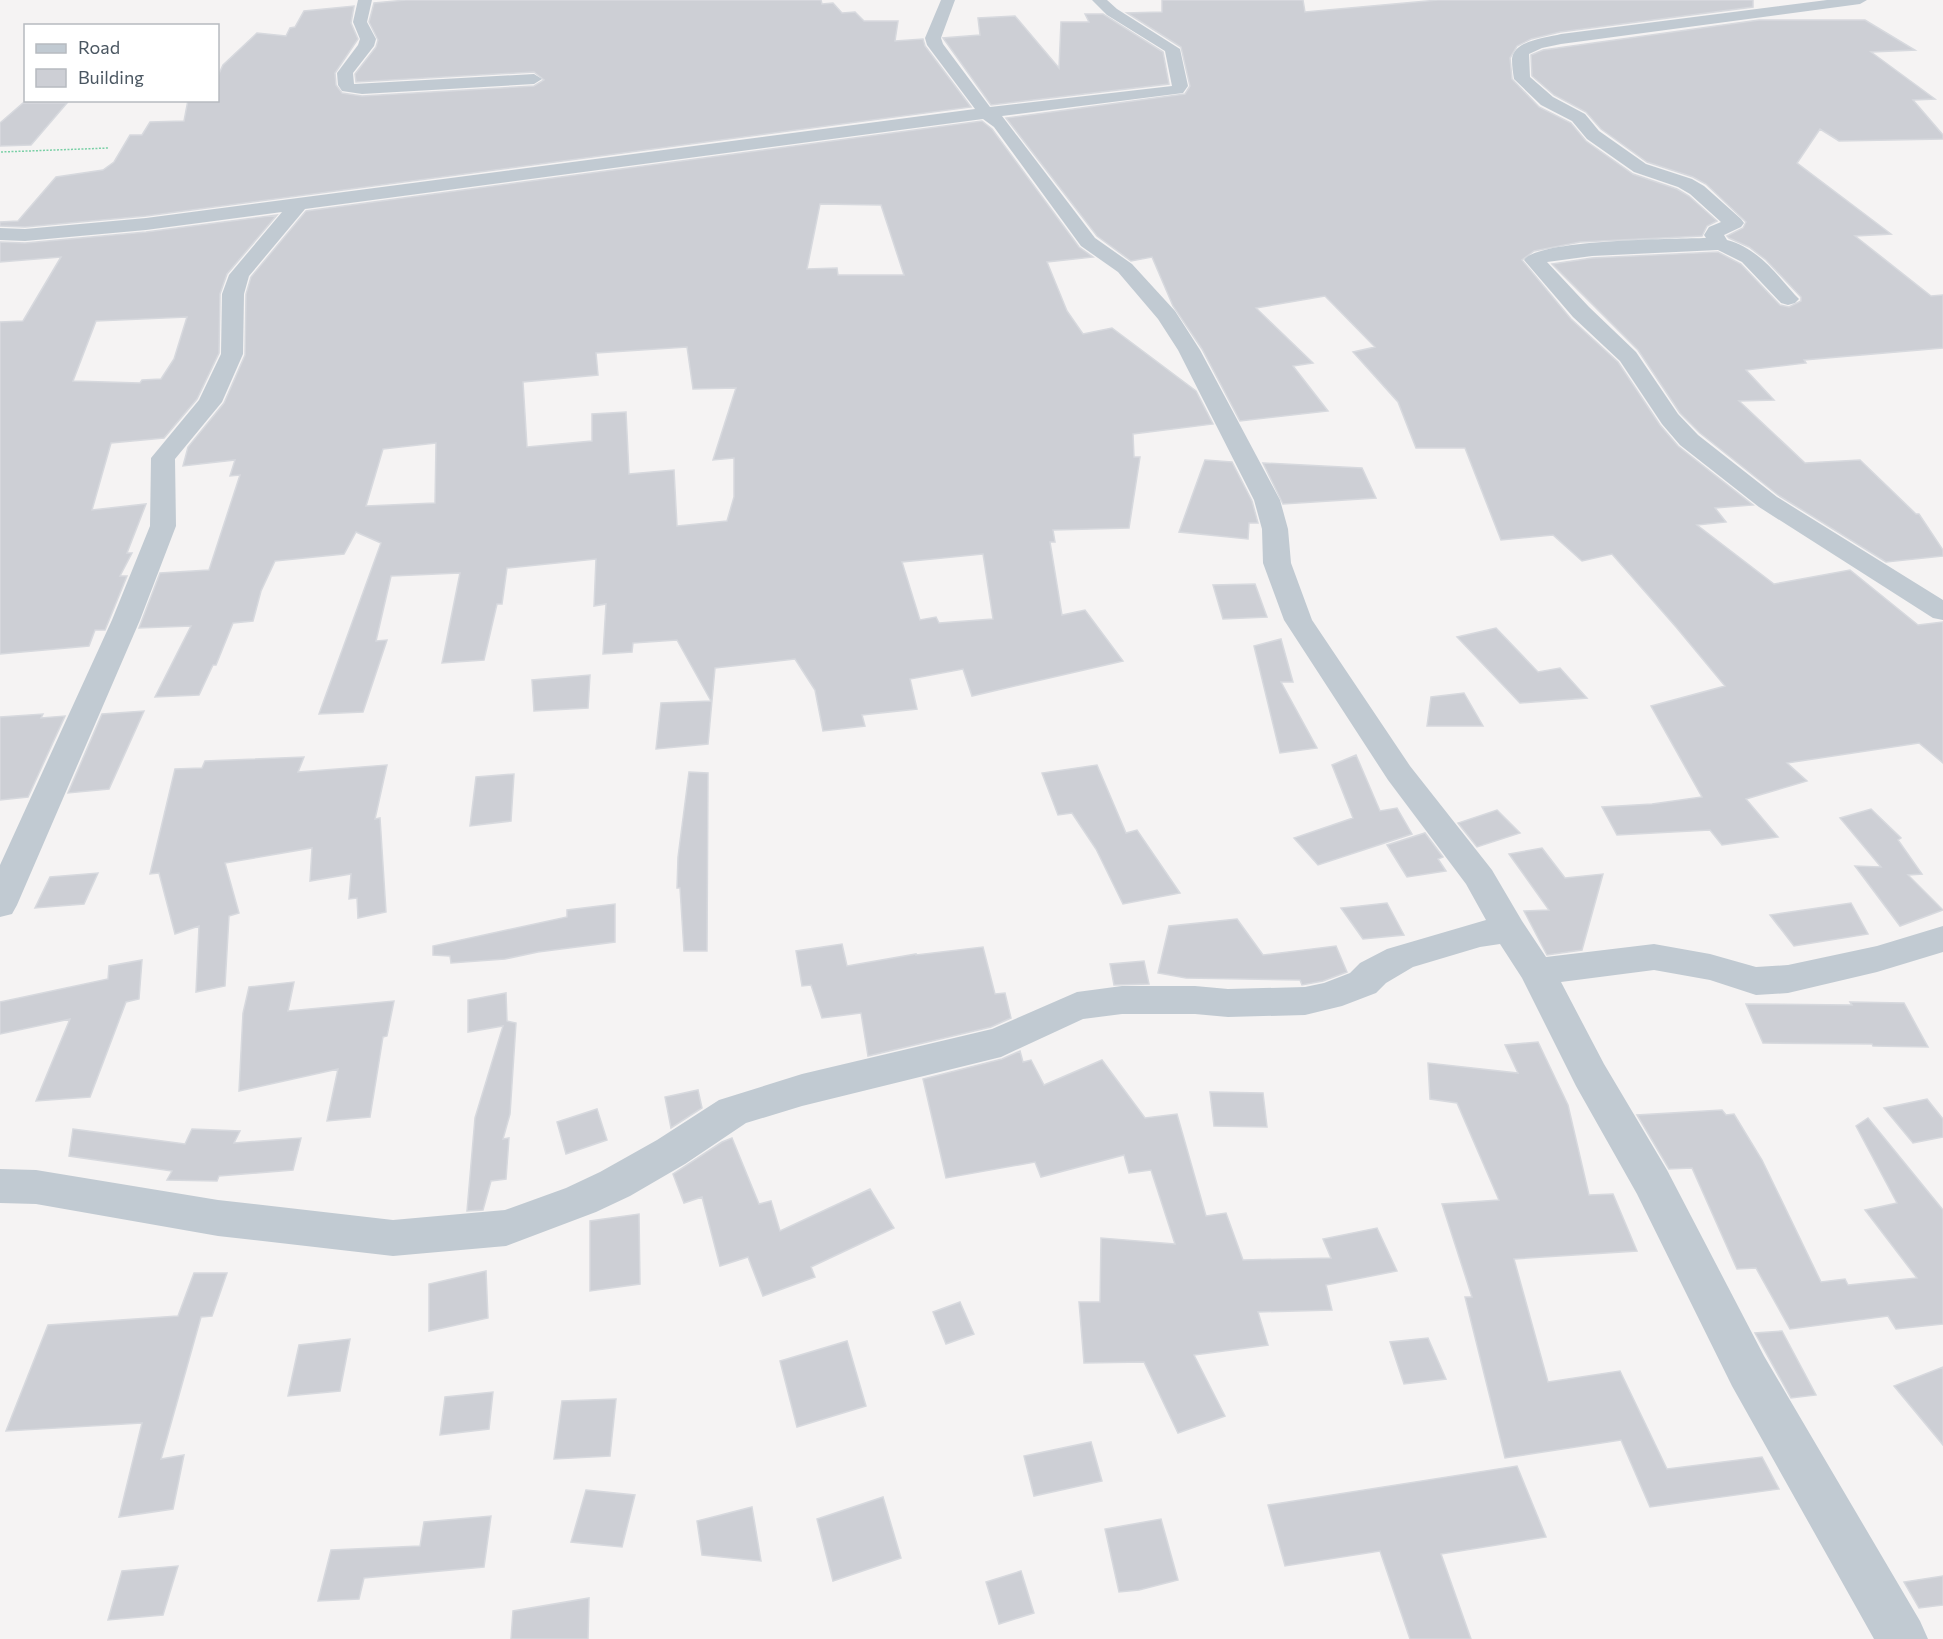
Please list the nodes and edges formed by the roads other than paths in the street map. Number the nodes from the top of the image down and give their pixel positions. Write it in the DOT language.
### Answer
graph roads {
  1 [pos="365,0"];
  2 [pos="948,0"];
  3 [pos="1099,0"];
  4 [pos="1860,0"];
  5 [pos="534,79"];
  6 [pos="986,113"];
  7 [pos="298,205"];
  8 [pos="0,237"];
  9 [pos="1719,244"];
  10 [pos="1788,299"];
  11 [pos="1943,612"];
  12 [pos="0,905"];
  13 [pos="1509,930"];
  14 [pos="1943,939"];
  15 [pos="1538,972"];
  16 [pos="0,1186"];
  17 [pos="1902,1639"];
  1 -- 5 [label="street"];
  2 -- 6 [label="street"];
  3 -- 6 [label="street"];
  4 -- 9 [label="street"];
  6 -- 7 [label="street"];
  6 -- 13 [label="street"];
  7 -- 8 [label="street"];
  7 -- 12 [label="street"];
  9 -- 10 [label="street"];
  9 -- 11 [label="street"];
  13 -- 15 [label="street"];
  13 -- 16 [label="street"];
  14 -- 15 [label="street"];
  15 -- 17 [label="street"];
}
